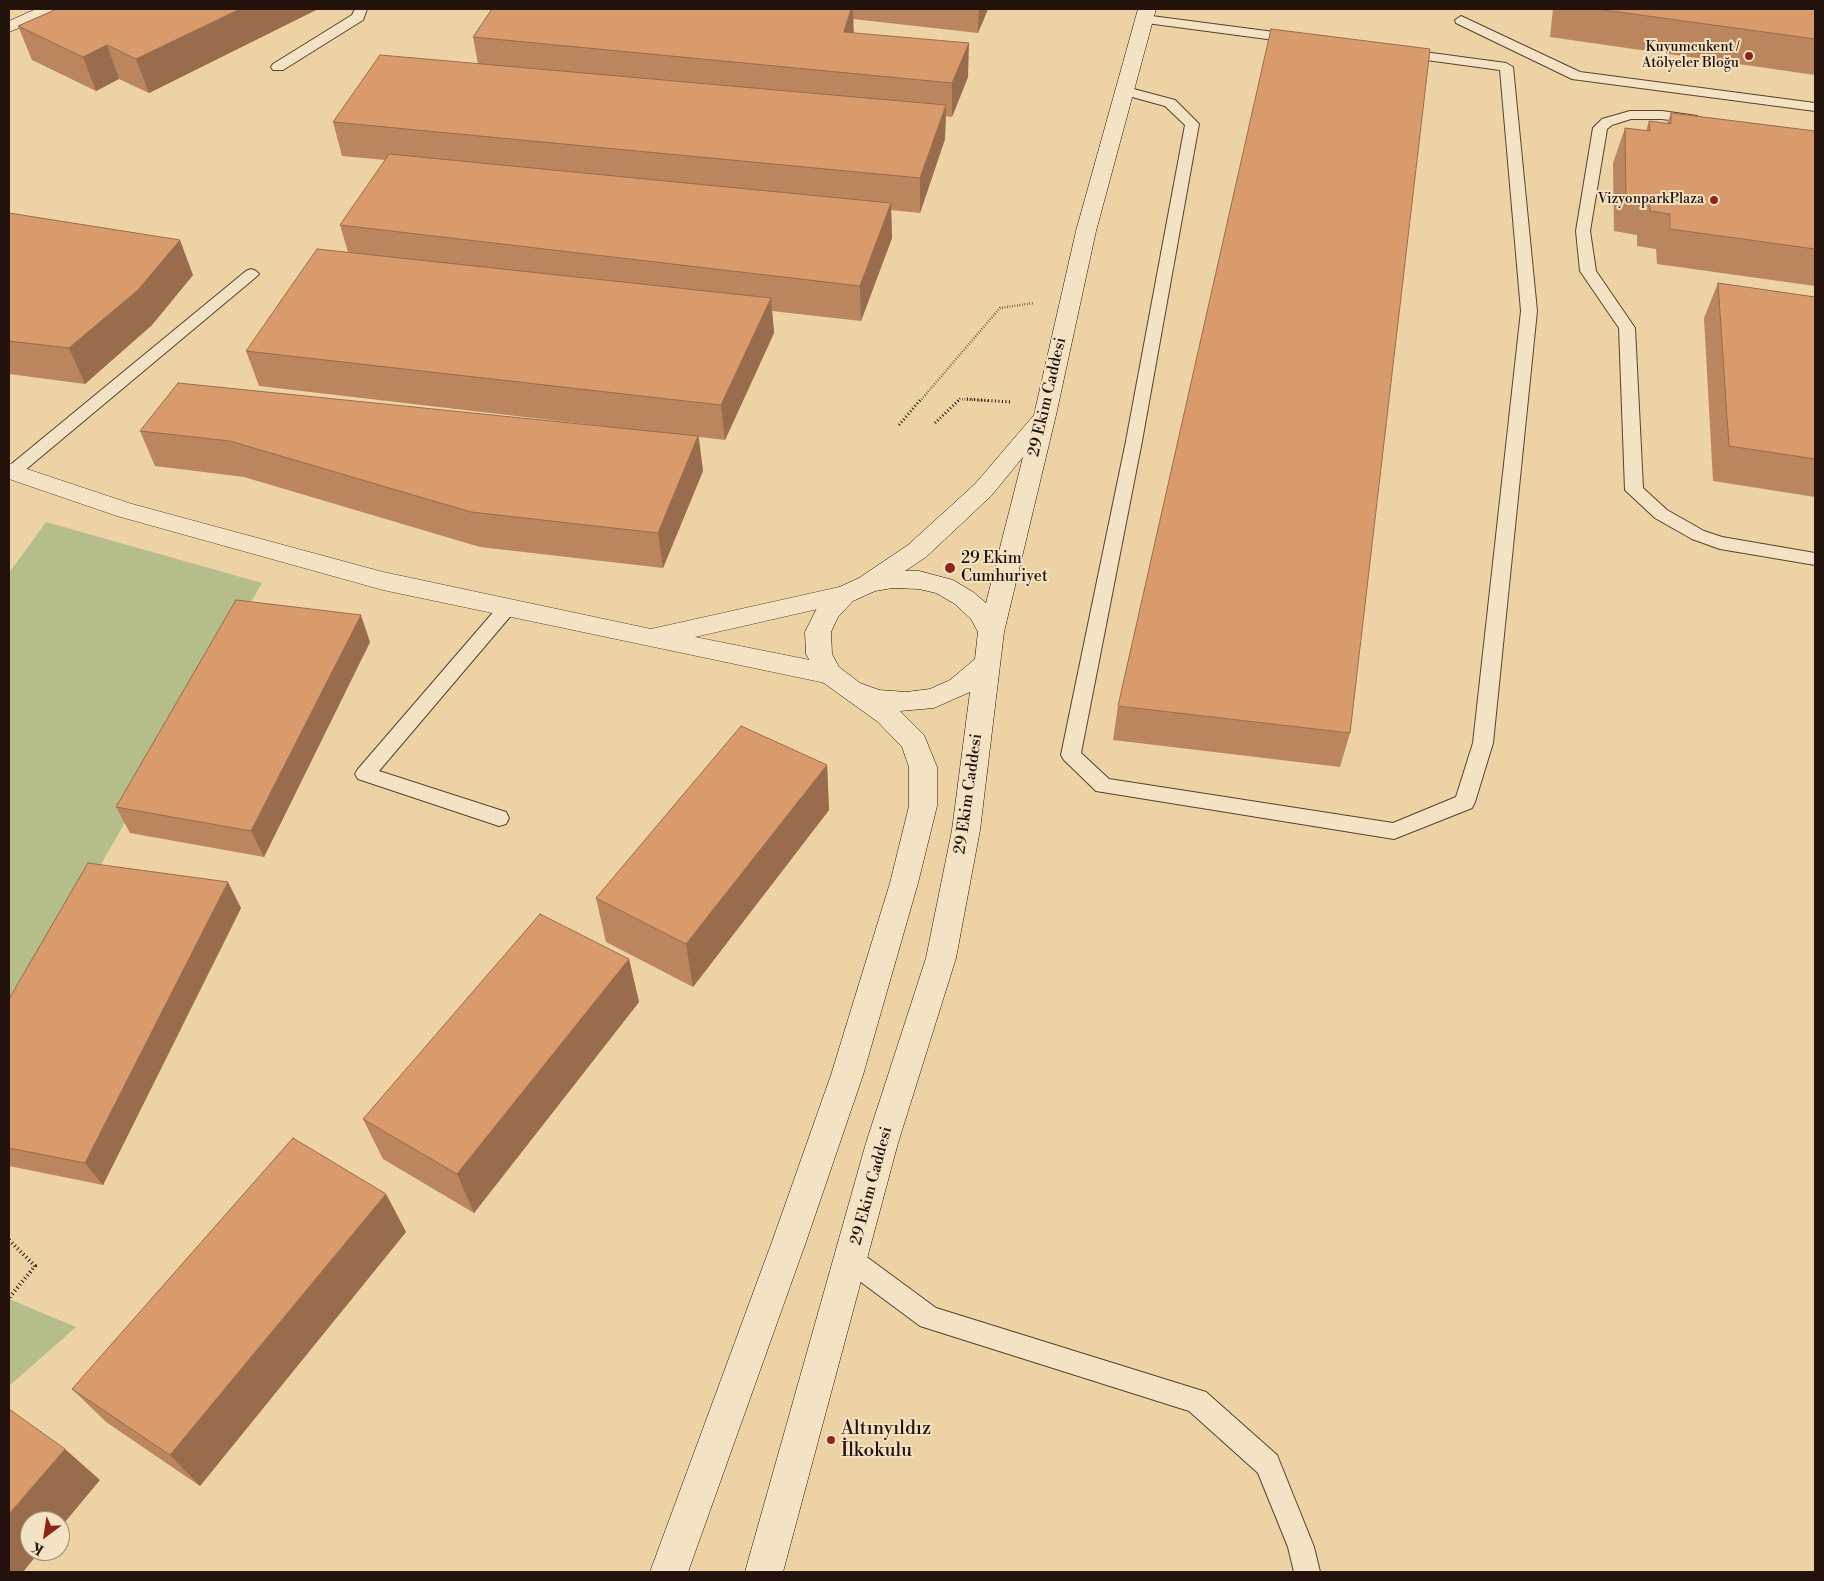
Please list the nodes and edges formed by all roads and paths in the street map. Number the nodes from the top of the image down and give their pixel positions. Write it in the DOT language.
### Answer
graph roads {
  1 [pos="50,9"];
  2 [pos="361,9"];
  3 [pos="1146,14"];
  4 [pos="1461,20"];
  5 [pos="9,27"];
  6 [pos="1310,41"];
  7 [pos="1389,52"];
  8 [pos="278,67"];
  9 [pos="1126,91"];
  10 [pos="1815,107"];
  11 [pos="1710,122"];
  12 [pos="251,274"];
  13 [pos="1072,298"];
  14 [pos="1046,410"];
  15 [pos="935,423"];
  16 [pos="899,425"];
  17 [pos="10,472"];
  18 [pos="1815,559"];
  19 [pos="868,584"];
  20 [pos="844,595"];
  21 [pos="508,607"];
  22 [pos="991,632"];
  23 [pos="651,638"];
  24 [pos="987,663"];
  25 [pos="841,682"];
  26 [pos="499,818"];
  27 [pos="9,1240"];
  28 [pos="852,1260"];
  29 [pos="9,1298"];
  30 [pos="669,1572"];
  31 [pos="764,1572"];
  32 [pos="1307,1572"];
  1 -- 5 [label="main road"];
  2 -- 8 [label="lane"];
  3 -- 6 [label="lane"];
  3 -- 9 [label="main road, 29 Ekim Caddesi"];
  4 -- 10 [label="lane"];
  7 -- 9 [label="lane"];
  9 -- 13 [label="main road, 29 Ekim Caddesi"];
  11 -- 18 [label="lane"];
  12 -- 17 [label="lane"];
  13 -- 14 [label="main road, 29 Ekim Caddesi"];
  13 -- 16 [label="path"];
  14 -- 15 [label="path"];
  14 -- 19 [label="main road"];
  14 -- 22 [label="main road, 29 Ekim Caddesi"];
  17 -- 21 [label="main road"];
  19 -- 20 [label="main road"];
  19 -- 22 [label="main road"];
  20 -- 23 [label="main road"];
  20 -- 25 [label="main road"];
  21 -- 23 [label="main road"];
  21 -- 26 [label="lane"];
  22 -- 24 [label="main road, 29 Ekim Caddesi"];
  23 -- 25 [label="main road"];
  24 -- 25 [label="main road"];
  24 -- 28 [label="main road, 29 Ekim Caddesi"];
  25 -- 30 [label="main road"];
  27 -- 29 [label="path"];
  28 -- 31 [label="main road, 29 Ekim Caddesi"];
  28 -- 32 [label="lane"];
}
